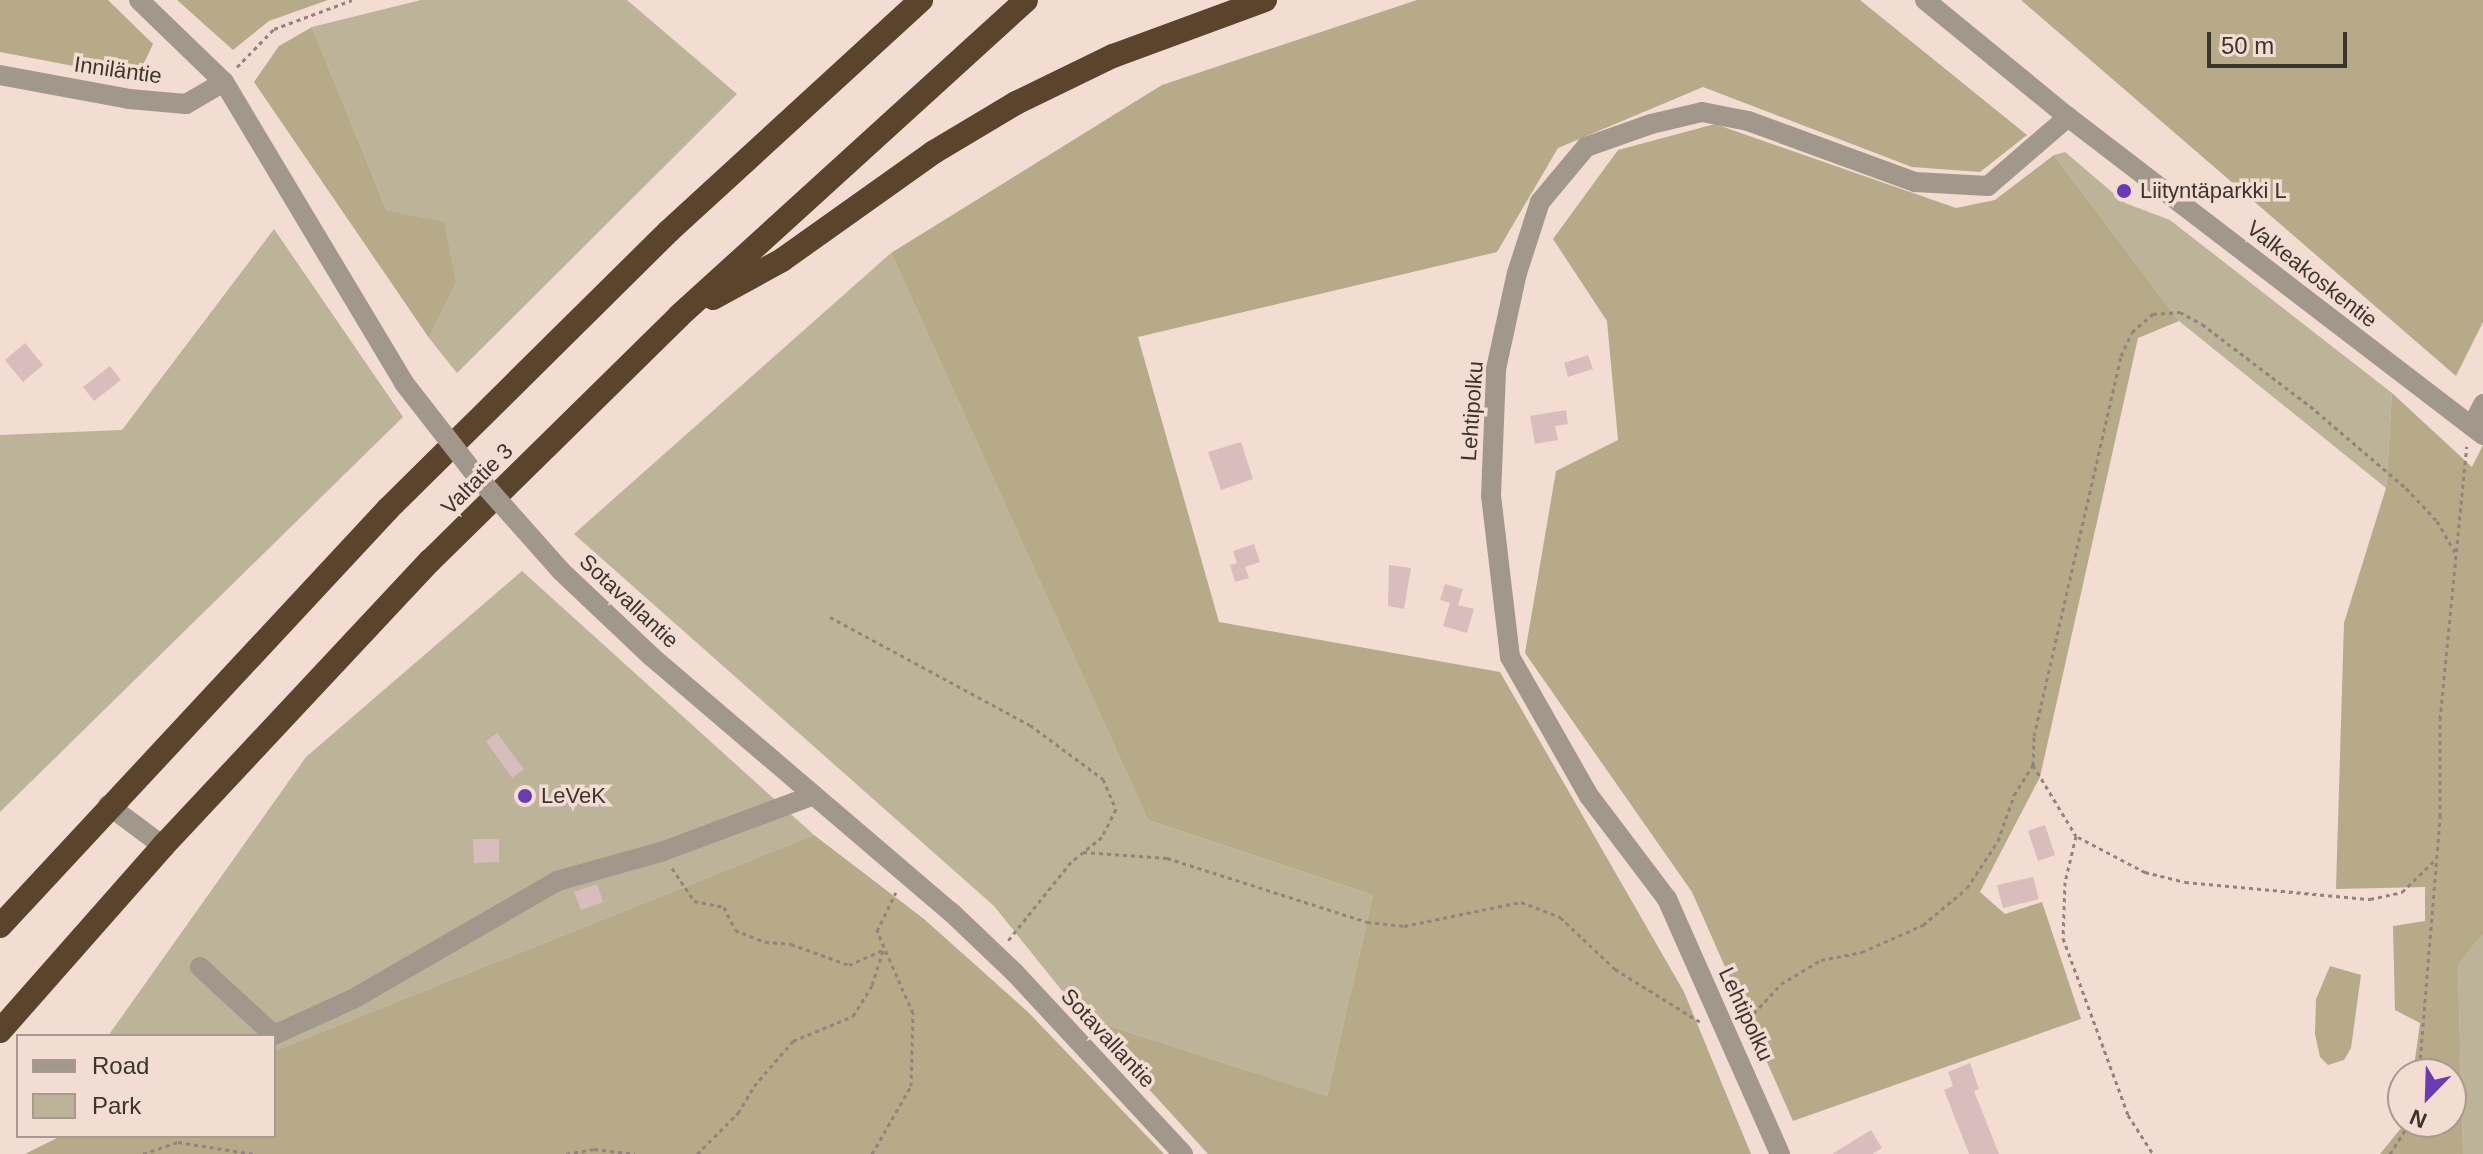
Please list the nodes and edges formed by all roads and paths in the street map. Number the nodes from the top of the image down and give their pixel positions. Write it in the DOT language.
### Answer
graph roads {
  1 [pos="139,0"];
  2 [pos="352,0"];
  3 [pos="921,0"];
  4 [pos="1026,0"];
  5 [pos="1265,0"];
  6 [pos="1925,0"];
  7 [pos="0,75"];
  8 [pos="224,82"];
  9 [pos="2068,117"];
  10 [pos="679,316"];
  11 [pos="2483,404"];
  12 [pos="2477,431"];
  13 [pos="2456,554"];
  14 [pos="830,617"];
  15 [pos="2033,765"];
  16 [pos="814,795"];
  17 [pos="108,805"];
  18 [pos="2076,836"];
  19 [pos="163,846"];
  20 [pos="661,852"];
  21 [pos="1083,852"];
  22 [pos="2434,861"];
  23 [pos="905,873"];
  24 [pos="0,926"];
  25 [pos="884,949"];
  26 [pos="996,956"];
  27 [pos="200,967"];
  28 [pos="0,1031"];
  29 [pos="273,1034"];
  30 [pos="276,1034"];
  31 [pos="1731,1037"];
  32 [pos="2420,1058"];
  33 [pos="143,1154"];
  34 [pos="253,1154"];
  35 [pos="566,1154"];
  36 [pos="635,1154"];
  37 [pos="697,1154"];
  38 [pos="872,1154"];
  39 [pos="1183,1154"];
  40 [pos="1780,1154"];
  41 [pos="2153,1154"];
  1 -- 8 [label="street, Sotavallantie"];
  2 -- 8 [label="path"];
  3 -- 17 [label="highway, Valtatie 3"];
  4 -- 10 [label="highway, Valtatie 3"];
  5 -- 10 [label="highway"];
  6 -- 9 [label="street, Valkeakoskentie"];
  7 -- 8 [label="street, Inniläntie"];
  8 -- 16 [label="street, Sotavallantie, bridge"];
  9 -- 12 [label="street, Valkeakoskentie"];
  9 -- 31 [label="street, Lehtipolku"];
  10 -- 19 [label="highway, Valtatie 3"];
  11 -- 12 [label="street"];
  12 -- 13 [label="path"];
  13 -- 15 [label="path"];
  13 -- 22 [label="path"];
  14 -- 21 [label="path"];
  15 -- 18 [label="path"];
  15 -- 31 [label="path"];
  16 -- 20 [label="street"];
  16 -- 23 [label="street, Sotavallantie"];
  17 -- 19 [label="street"];
  17 -- 24 [label="highway, Valtatie 3"];
  18 -- 22 [label="path"];
  18 -- 41 [label="path"];
  19 -- 28 [label="highway, Valtatie 3"];
  20 -- 25 [label="path"];
  20 -- 30 [label="street"];
  21 -- 26 [label="path"];
  21 -- 31 [label="path"];
  22 -- 32 [label="path"];
  23 -- 25 [label="path"];
  23 -- 26 [label="street, Sotavallantie"];
  25 -- 37 [label="path"];
  25 -- 38 [label="path"];
  26 -- 39 [label="street, Sotavallantie"];
  27 -- 29 [label="street"];
  31 -- 40 [label="street, Lehtipolku"];
  33 -- 34 [label="path"];
  35 -- 36 [label="path"];
}
